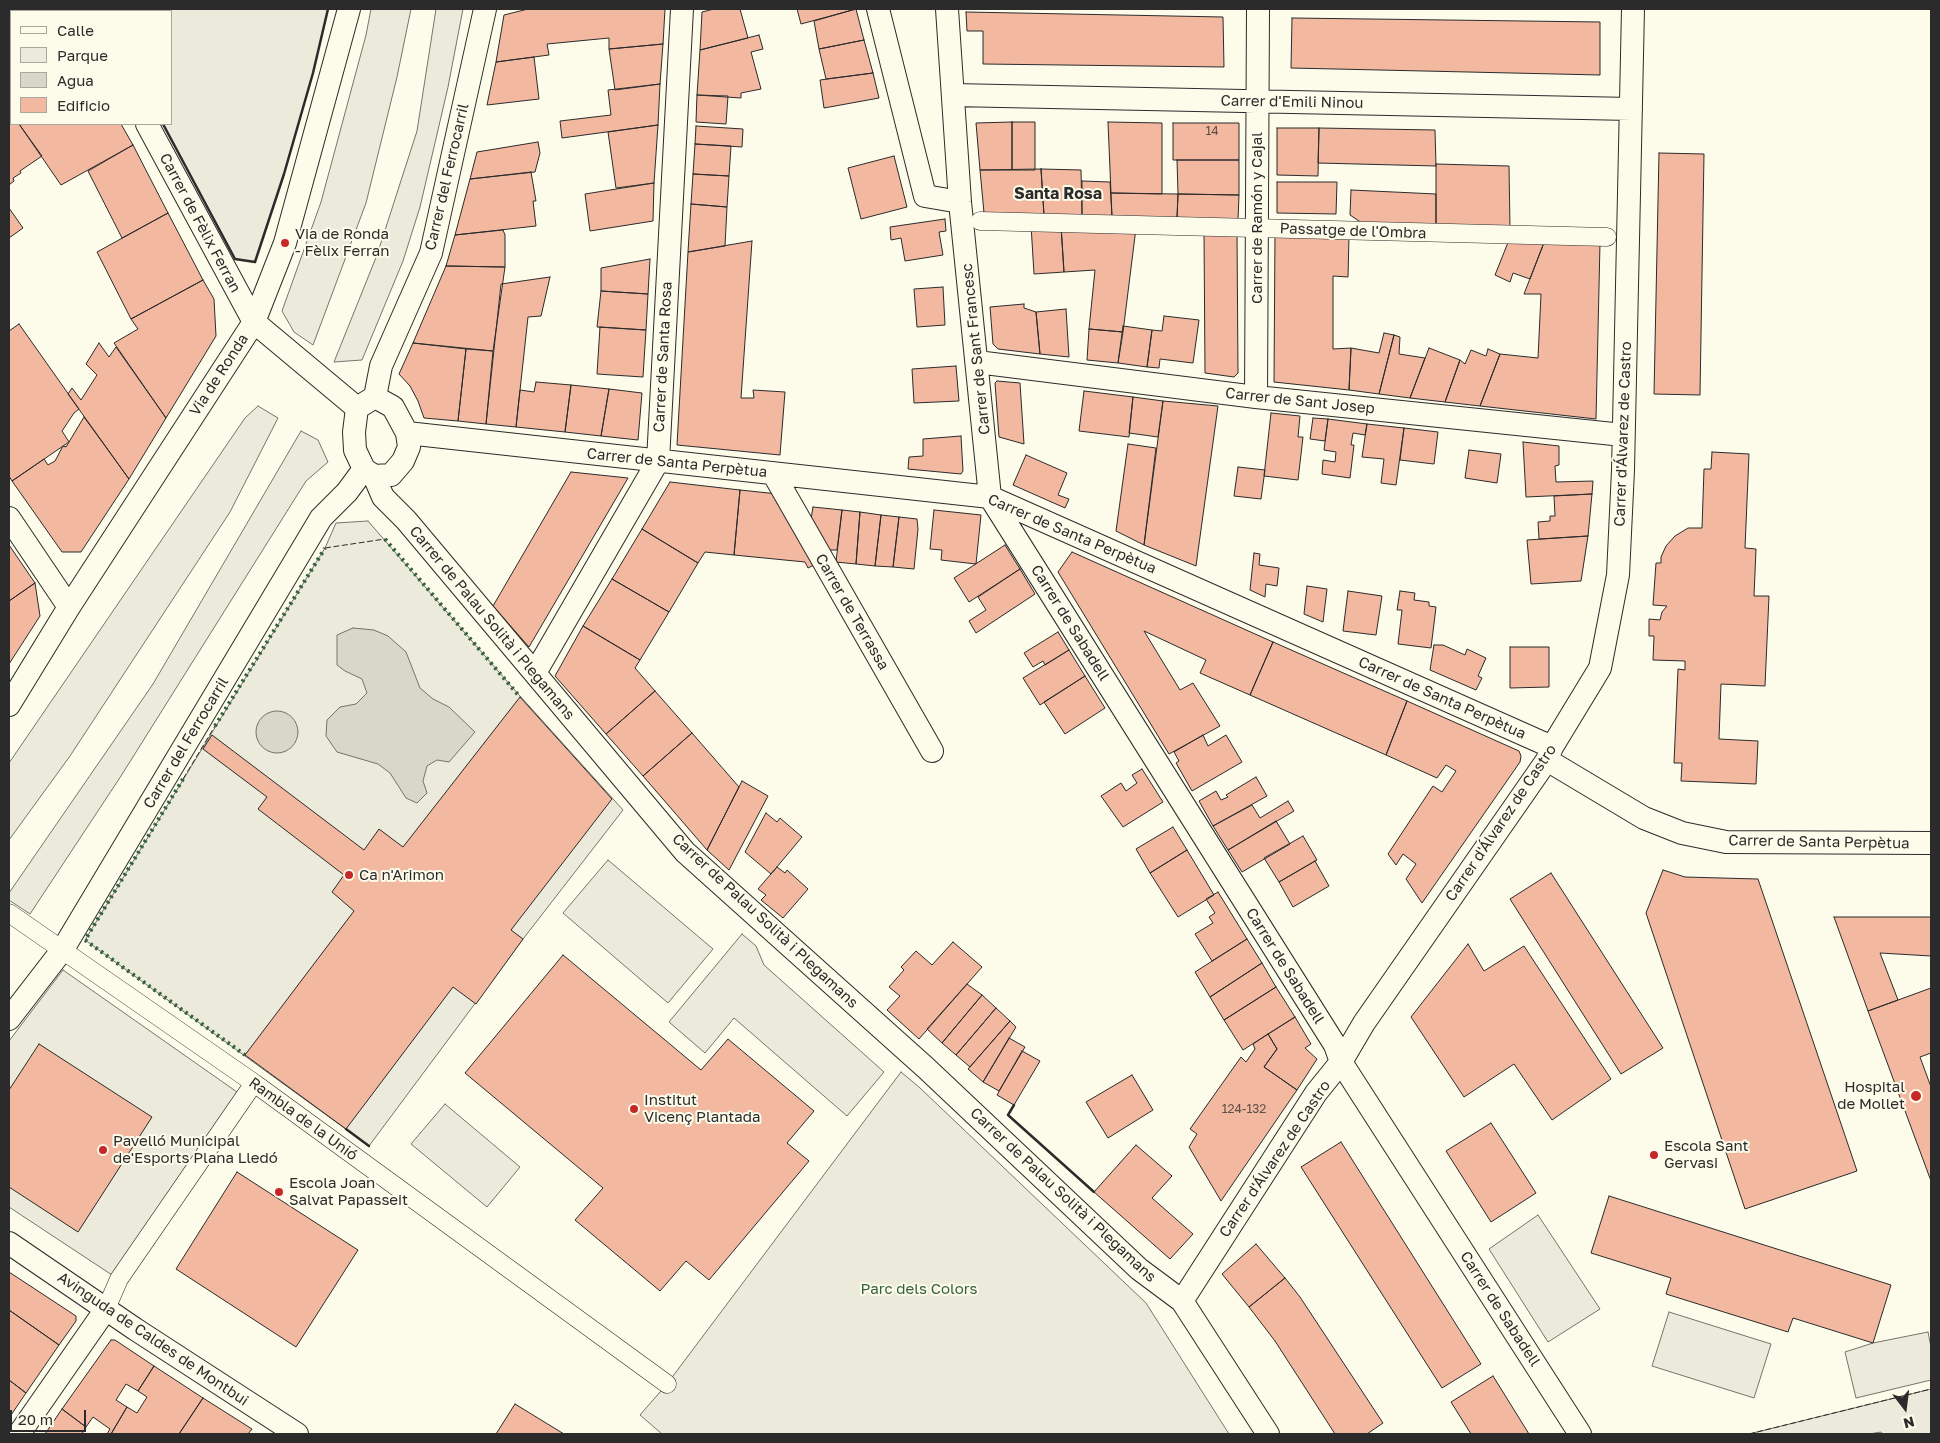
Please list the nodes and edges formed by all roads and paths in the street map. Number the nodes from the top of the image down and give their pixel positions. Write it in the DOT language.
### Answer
graph roads {
  1 [pos="349,9"];
  2 [pos="485,9"];
  3 [pos="682,9"];
  4 [pos="878,9"];
  5 [pos="947,9"];
  6 [pos="1258,9"];
  7 [pos="1633,9"];
  8 [pos="954,95"];
  9 [pos="1258,102"];
  10 [pos="1631,109"];
  11 [pos="148,125"];
  12 [pos="960,202"];
  13 [pos="980,221"];
  14 [pos="1257,228"];
  15 [pos="1607,237"];
  16 [pos="254,322"];
  17 [pos="977,362"];
  18 [pos="1256,397"];
  19 [pos="366,402"];
  20 [pos="407,433"];
  21 [pos="1623,435"];
  22 [pos="658,461"];
  23 [pos="369,472"];
  24 [pos="773,473"];
  25 [pos="990,497"];
  26 [pos="9,518"];
  27 [pos="69,607"];
  28 [pos="535,673"];
  29 [pos="9,705"];
  30 [pos="932,752"];
  31 [pos="1549,754"];
  32 [pos="1931,843"];
  33 [pos="9,913"];
  34 [pos="63,949"];
  35 [pos="9,1019"];
  36 [pos="1341,1062"];
  37 [pos="254,1084"];
  38 [pos="9,1243"];
  39 [pos="1182,1301"];
  40 [pos="106,1309"];
  41 [pos="667,1384"];
  42 [pos="20,1434"];
  43 [pos="297,1434"];
  44 [pos="1268,1434"];
  45 [pos="1580,1434"];
  1 -- 16 [label="street, Via de Ronda"];
  2 -- 19 [label="street, Carrer del Ferrocarril"];
  3 -- 22 [label="street, Carrer de Santa Rosa"];
  4 -- 12 [label="street"];
  5 -- 8 [label="street, Carrer de Sant Francesc"];
  6 -- 9 [label="street, Carrer de Ramón y Cajal"];
  7 -- 10 [label="street, Carrer d'Álvarez de Castro"];
  8 -- 9 [label="street, Carrer d'Emili Ninou"];
  8 -- 12 [label="street, Carrer de Sant Francesc"];
  9 -- 10 [label="street, Carrer d'Emili Ninou"];
  9 -- 14 [label="street, Carrer de Ramón y Cajal"];
  10 -- 21 [label="street, Carrer d'Álvarez de Castro"];
  11 -- 16 [label="street, Carrer de Fèlix Ferran"];
  12 -- 17 [label="street, Carrer de Sant Francesc"];
  13 -- 14 [label="street, Passatge de l'Ombra"];
  14 -- 15 [label="street, Passatge de l'Ombra"];
  14 -- 18 [label="street, Carrer de Ramón y Cajal"];
  16 -- 19 [label="street"];
  16 -- 27 [label="street, Via de Ronda"];
  17 -- 18 [label="street, Carrer de Sant Josep"];
  17 -- 25 [label="street, Carrer de Sant Francesc"];
  18 -- 21 [label="street, Carrer de Sant Josep"];
  19 -- 20 [label="street"];
  19 -- 23 [label="street"];
  20 -- 22 [label="street, Carrer de Santa Perpètua"];
  20 -- 23 [label="street"];
  21 -- 31 [label="street, Carrer d'Álvarez de Castro"];
  22 -- 24 [label="street, Carrer de Santa Perpètua"];
  22 -- 28 [label="street, Carrer de Santa Rosa"];
  23 -- 28 [label="street, Carrer de Palau Solità i Plegamans"];
  23 -- 34 [label="street, Carrer del Ferrocarril"];
  24 -- 25 [label="street, Carrer de Santa Perpètua"];
  24 -- 30 [label="street, Carrer de Terrassa"];
  25 -- 31 [label="street, Carrer de Santa Perpètua"];
  25 -- 36 [label="street, Carrer de Sabadell"];
  26 -- 27 [label="street"];
  27 -- 29 [label="street, Via de Ronda"];
  28 -- 39 [label="street, Carrer de Palau Solità i Plegamans"];
  31 -- 32 [label="street, Carrer de Santa Perpètua"];
  31 -- 36 [label="street, Carrer d'Álvarez de Castro"];
  33 -- 34 [label="street, Rambla de la Unió"];
  34 -- 35 [label="street, Carrer del Ferrocarril"];
  34 -- 37 [label="street, Rambla de la Unió"];
  36 -- 39 [label="street, Carrer d'Álvarez de Castro"];
  36 -- 45 [label="street, Carrer de Sabadell"];
  37 -- 40 [label="street"];
  37 -- 41 [label="street, Rambla de la Unió"];
  38 -- 40 [label="street, Avinguda de Caldes de Montbui"];
  39 -- 44 [label="street"];
  40 -- 42 [label="street"];
  40 -- 43 [label="street, Avinguda de Caldes de Montbui"];
}
